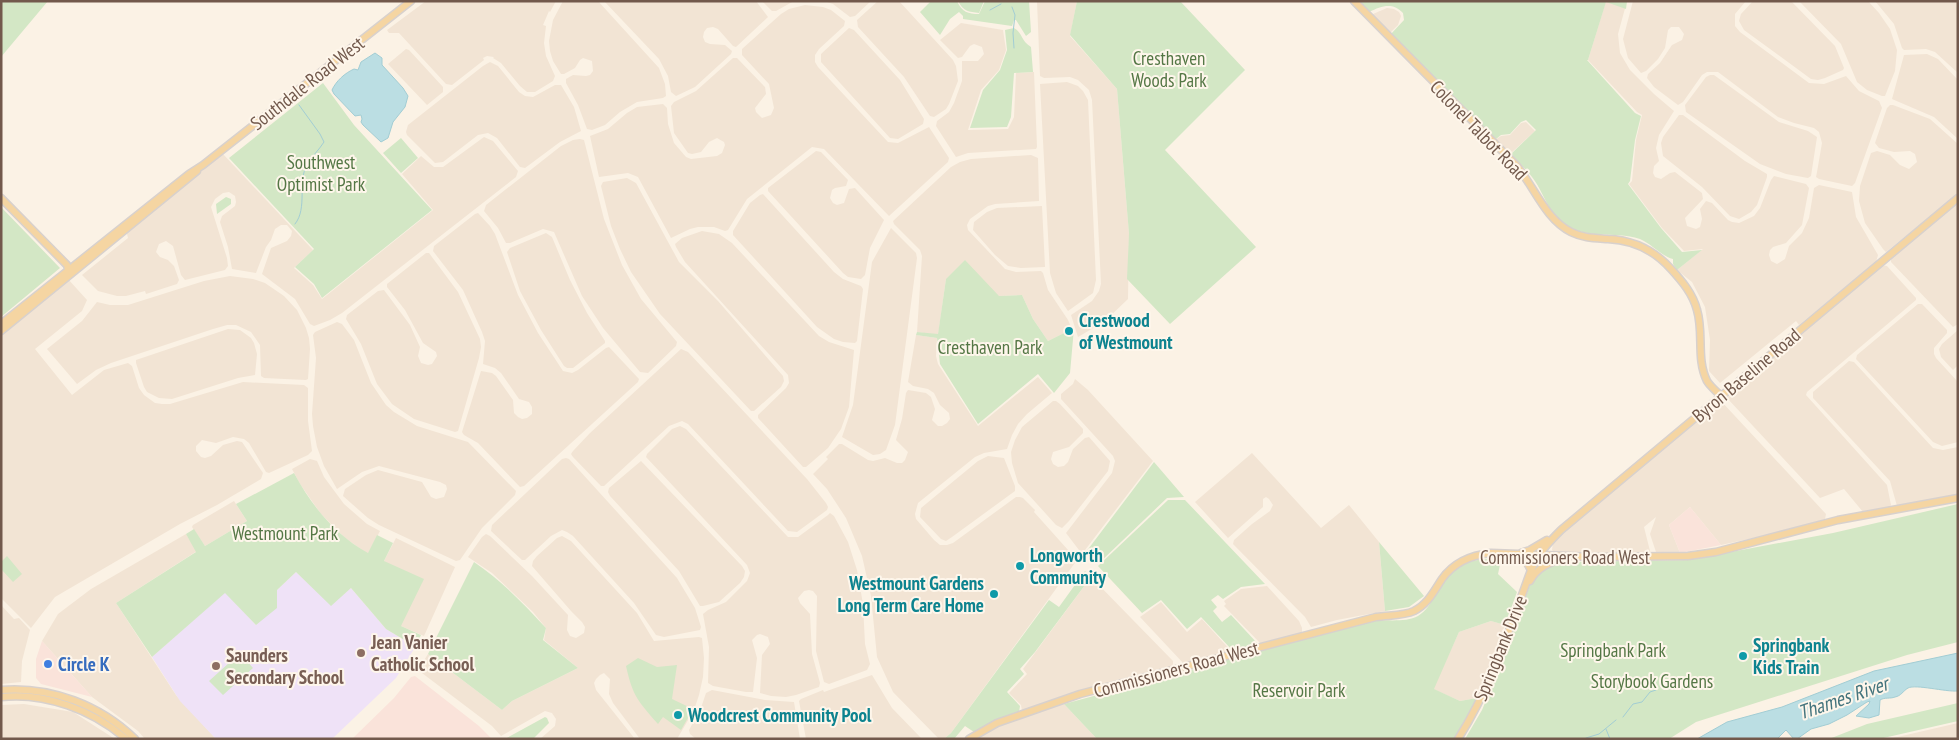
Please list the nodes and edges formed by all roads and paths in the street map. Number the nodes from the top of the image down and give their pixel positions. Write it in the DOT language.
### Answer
graph roads {
  1 [pos="410,1"];
  2 [pos="1354,1"];
  3 [pos="203,165"];
  4 [pos="1,198"];
  5 [pos="1958,198"];
  6 [pos="68,269"];
  7 [pos="1,324"];
  8 [pos="1,331"];
  9 [pos="1720,395"];
  10 [pos="1958,498"];
  11 [pos="1561,530"];
  12 [pos="1517,554"];
  13 [pos="1538,556"];
  14 [pos="1555,556"];
  15 [pos="1588,557"];
  16 [pos="1530,570"];
  17 [pos="1521,596"];
  18 [pos="1,690"];
  19 [pos="1,697"];
  20 [pos="126,739"];
  21 [pos="135,739"];
  22 [pos="969,739"];
  23 [pos="1458,739"];
  1 -- 3 [label="main road, Southdale Road West"];
  2 -- 9 [label="main road, Colonel Talbot Road"];
  3 -- 6 [label="main road, Southdale Road West"];
  3 -- 8 [label="main road, Southdale Road West"];
  4 -- 6 [label="main road"];
  5 -- 9 [label="main road, Byron Baseline Road"];
  6 -- 7 [label="main road, Southdale Road West"];
  9 -- 11 [label="main road, Byron Baseline Road"];
  10 -- 15 [label="main road, Commissioners Road West"];
  11 -- 12 [label="main road"];
  11 -- 13 [label="main road, Byron Baseline Road"];
  11 -- 14 [label="main road"];
  12 -- 13 [label="main road, Commissioners Road West"];
  12 -- 16 [label="main road"];
  12 -- 22 [label="main road, Commissioners Road West"];
  13 -- 14 [label="main road, Commissioners Road West"];
  13 -- 16 [label="main road, Springbank Drive"];
  14 -- 15 [label="main road, Commissioners Road West"];
  15 -- 17 [label="main road"];
  16 -- 17 [label="main road, Springbank Drive"];
  17 -- 23 [label="main road, Springbank Drive"];
  18 -- 21 [label="main road"];
  19 -- 20 [label="main road"];
}
